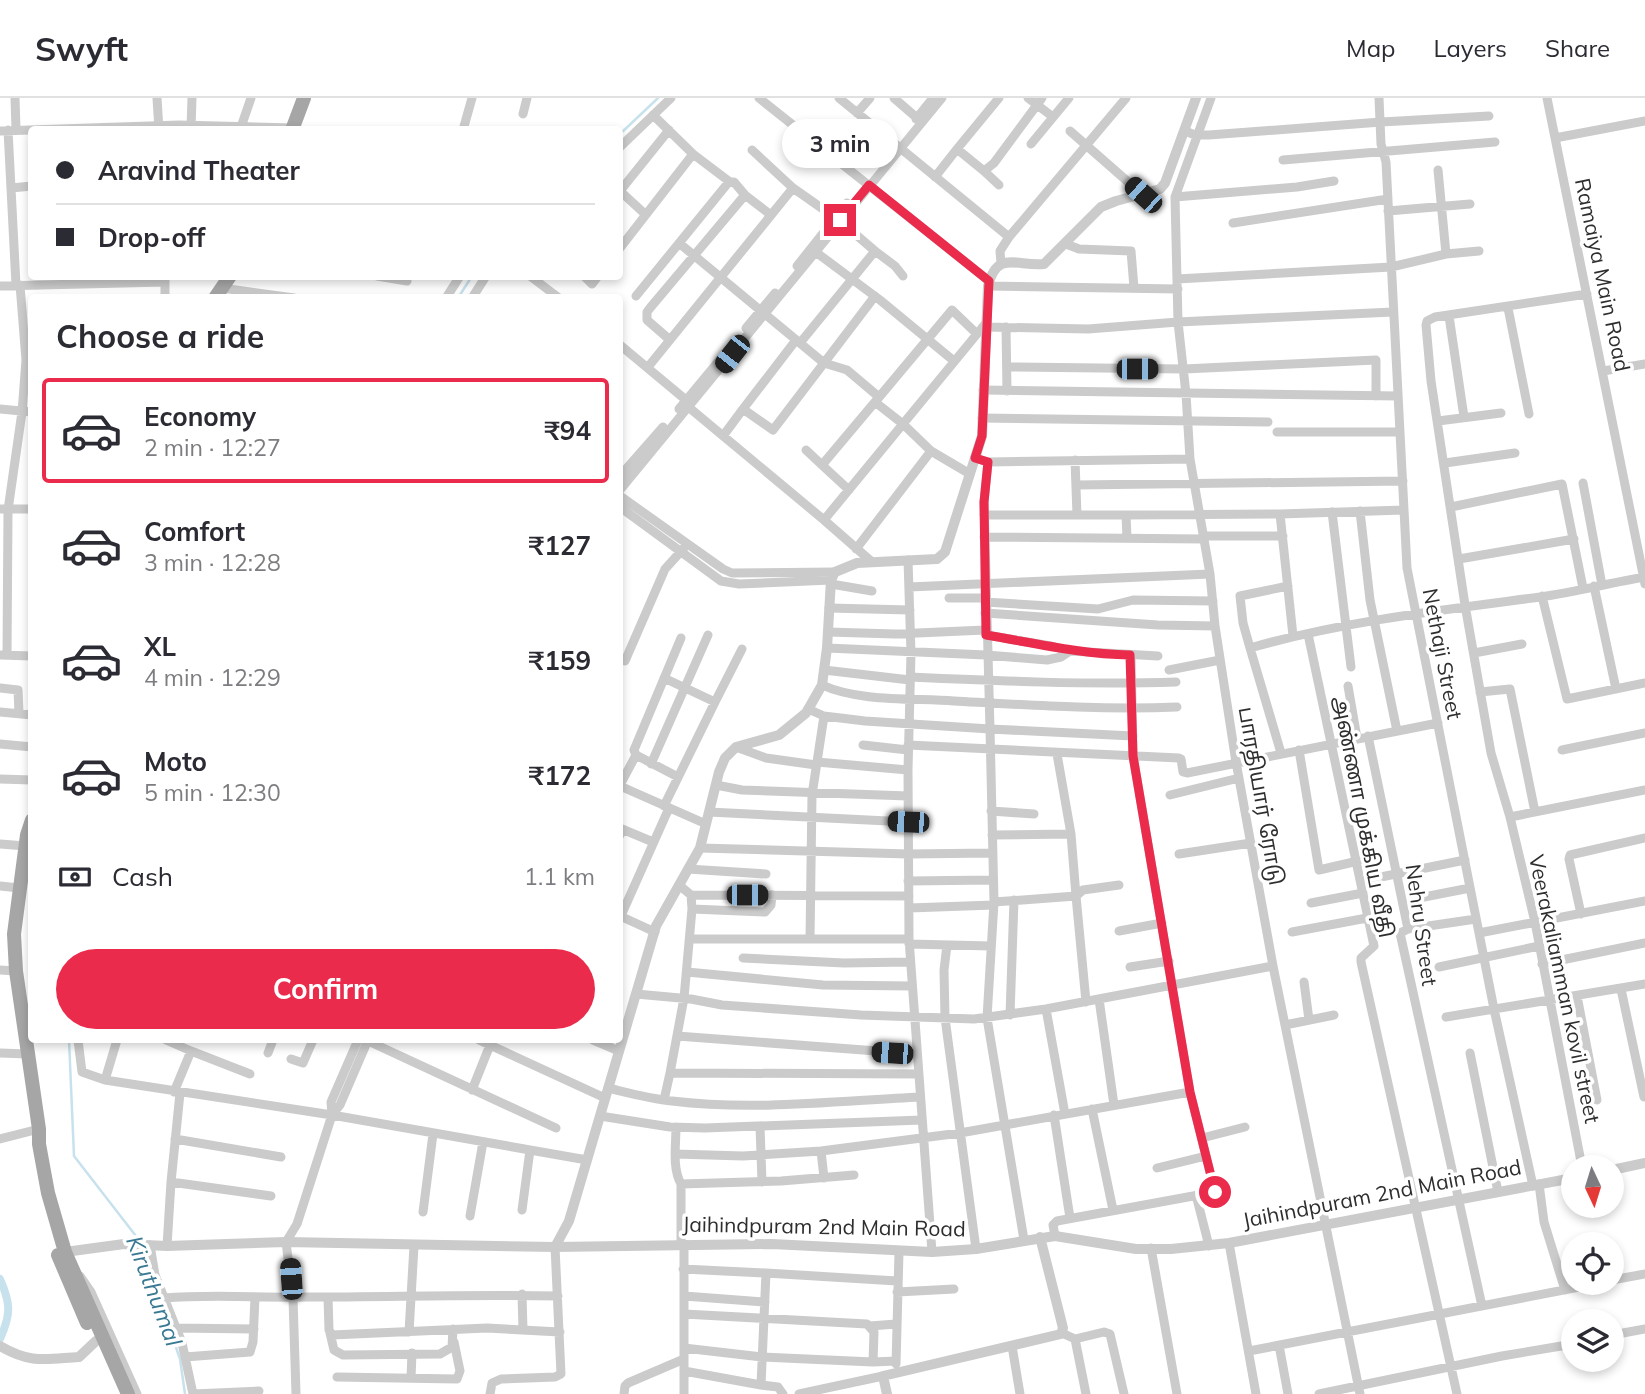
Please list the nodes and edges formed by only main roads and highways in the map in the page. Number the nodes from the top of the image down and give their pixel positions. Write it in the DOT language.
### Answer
graph roads {
  1 [pos="304,98"];
  2 [pos="293,126"];
  3 [pos="28,839"];
  4 [pos="39,1136"];
  5 [pos="121,1377"];
  6 [pos="128,1394"];
  1 -- 2 [label="main road"];
  3 -- 4 [label="main road"];
  4 -- 5 [label="main road"];
  4 -- 5 [label="main road"];
  5 -- 6 [label="main road"];
}
